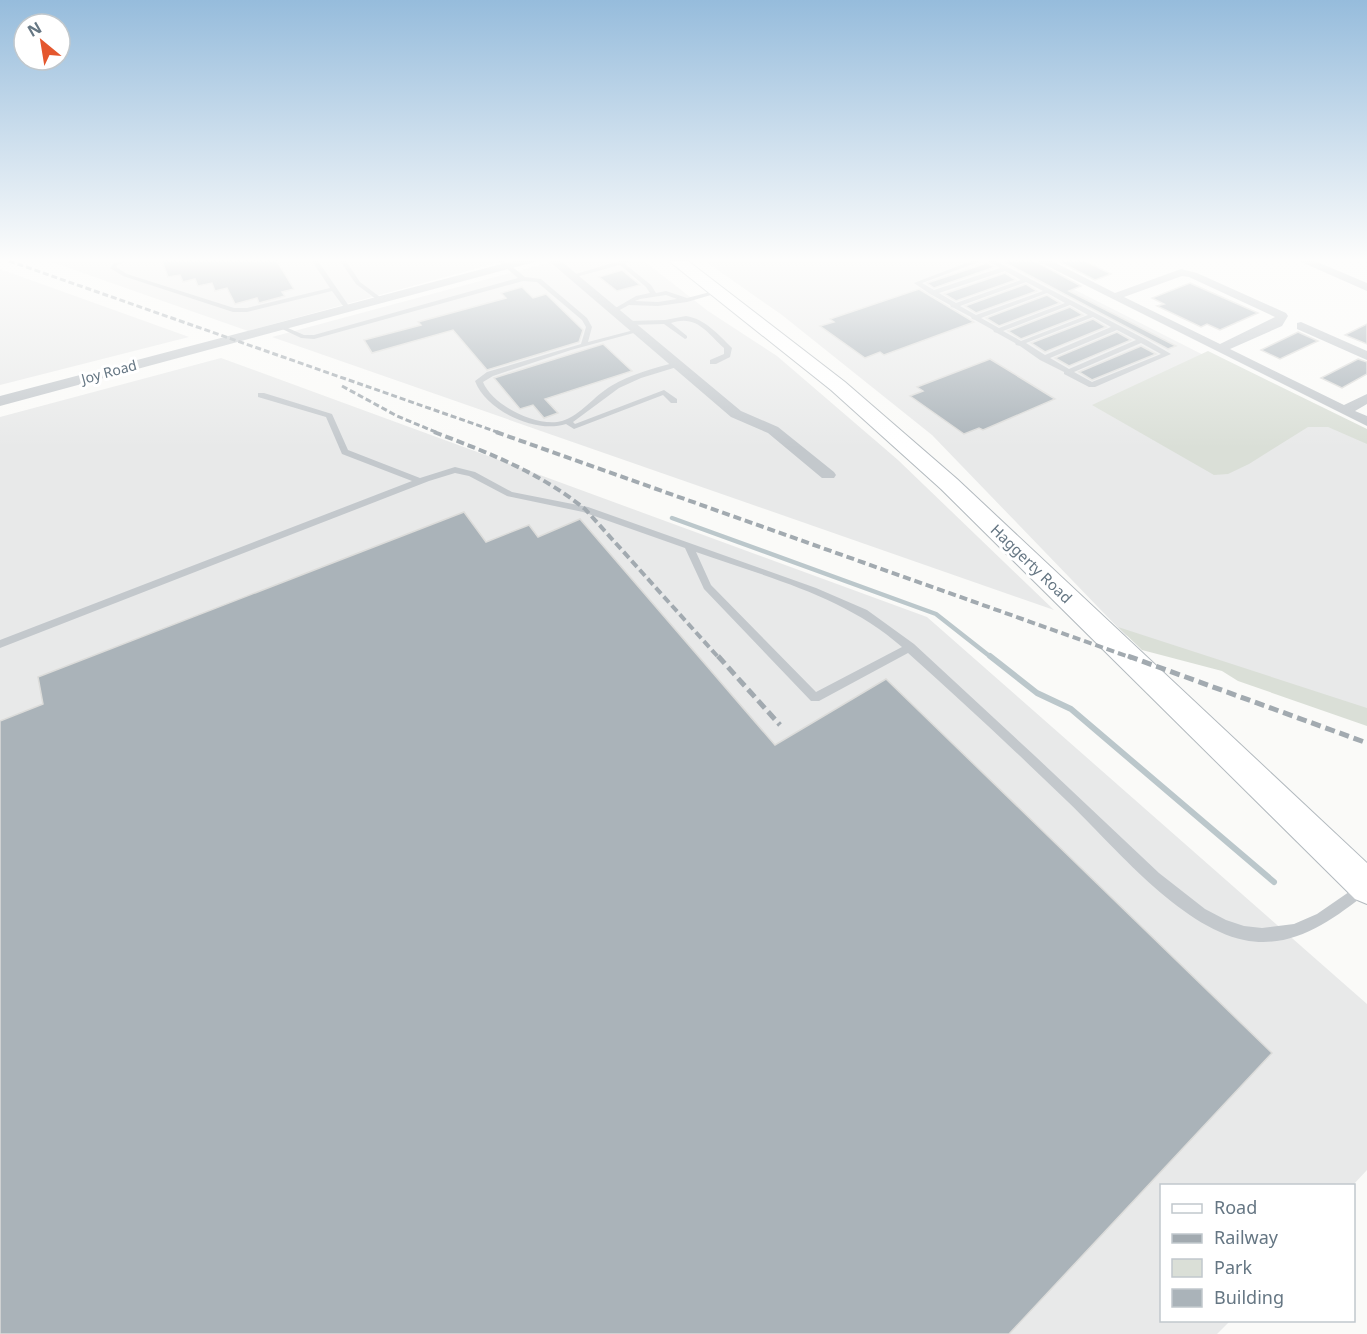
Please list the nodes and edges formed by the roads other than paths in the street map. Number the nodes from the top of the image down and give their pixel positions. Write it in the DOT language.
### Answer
graph roads {
  1 [pos="295,323"];
  2 [pos="362,323"];
  3 [pos="587,323"];
  4 [pos="629,323"];
  5 [pos="658,323"];
  6 [pos="668,323"];
  7 [pos="700,323"];
  8 [pos="758,323"];
  9 [pos="983,323"];
  10 [pos="1016,323"];
  11 [pos="1072,323"];
  12 [pos="1110,323"];
  13 [pos="1167,323"];
  14 [pos="1278,323"];
  15 [pos="1301,326"];
  16 [pos="281,327"];
  17 [pos="633,327"];
  18 [pos="1118,327"];
  19 [pos="996,331"];
  20 [pos="685,337"];
  21 [pos="1143,340"];
  22 [pos="1018,344"];
  23 [pos="584,345"];
  24 [pos="1219,349"];
  25 [pos="1367,356"];
  26 [pos="1043,358"];
  27 [pos="713,362"];
  28 [pos="677,364"];
  29 [pos="1067,372"];
  30 [pos="261,395"];
  31 [pos="1367,398"];
  32 [pos="0,401"];
  33 [pos="674,401"];
  34 [pos="1344,411"];
  35 [pos="567,421"];
  36 [pos="1367,422"];
  37 [pos="828,475"];
  38 [pos="419,481"];
  39 [pos="689,546"];
  40 [pos="0,644"];
  41 [pos="910,647"];
  42 [pos="1366,887"];
  1 -- 16 [label="street, Joy Road"];
  2 -- 16 [label="lane"];
  3 -- 23 [label="lane"];
  4 -- 17 [label="street"];
  5 -- 17 [label="lane"];
  6 -- 20 [label="lane"];
  7 -- 27 [label="lane"];
  8 -- 42 [label="main road, Haggerty Road"];
  9 -- 19 [label="lane"];
  10 -- 19 [label="lane"];
  11 -- 22 [label="lane"];
  12 -- 18 [label="lane"];
  13 -- 24 [label="street"];
  14 -- 24 [label="street"];
  15 -- 25 [label="street"];
  16 -- 32 [label="street, Joy Road"];
  17 -- 23 [label="lane"];
  17 -- 28 [label="street"];
  18 -- 21 [label="lane"];
  18 -- 26 [label="lane"];
  19 -- 22 [label="lane"];
  21 -- 29 [label="lane"];
  21 -- 29 [label="lane"];
  22 -- 26 [label="lane"];
  23 -- 35 [label="lane"];
  24 -- 34 [label="street"];
  26 -- 29 [label="lane"];
  28 -- 35 [label="lane"];
  28 -- 37 [label="street"];
  30 -- 38 [label="lane"];
  31 -- 34 [label="street"];
  33 -- 35 [label="lane"];
  34 -- 36 [label="street"];
  38 -- 39 [label="lane"];
  38 -- 40 [label="lane"];
  39 -- 41 [label="lane"];
  39 -- 41 [label="lane"];
  41 -- 42 [label="lane"];
}
